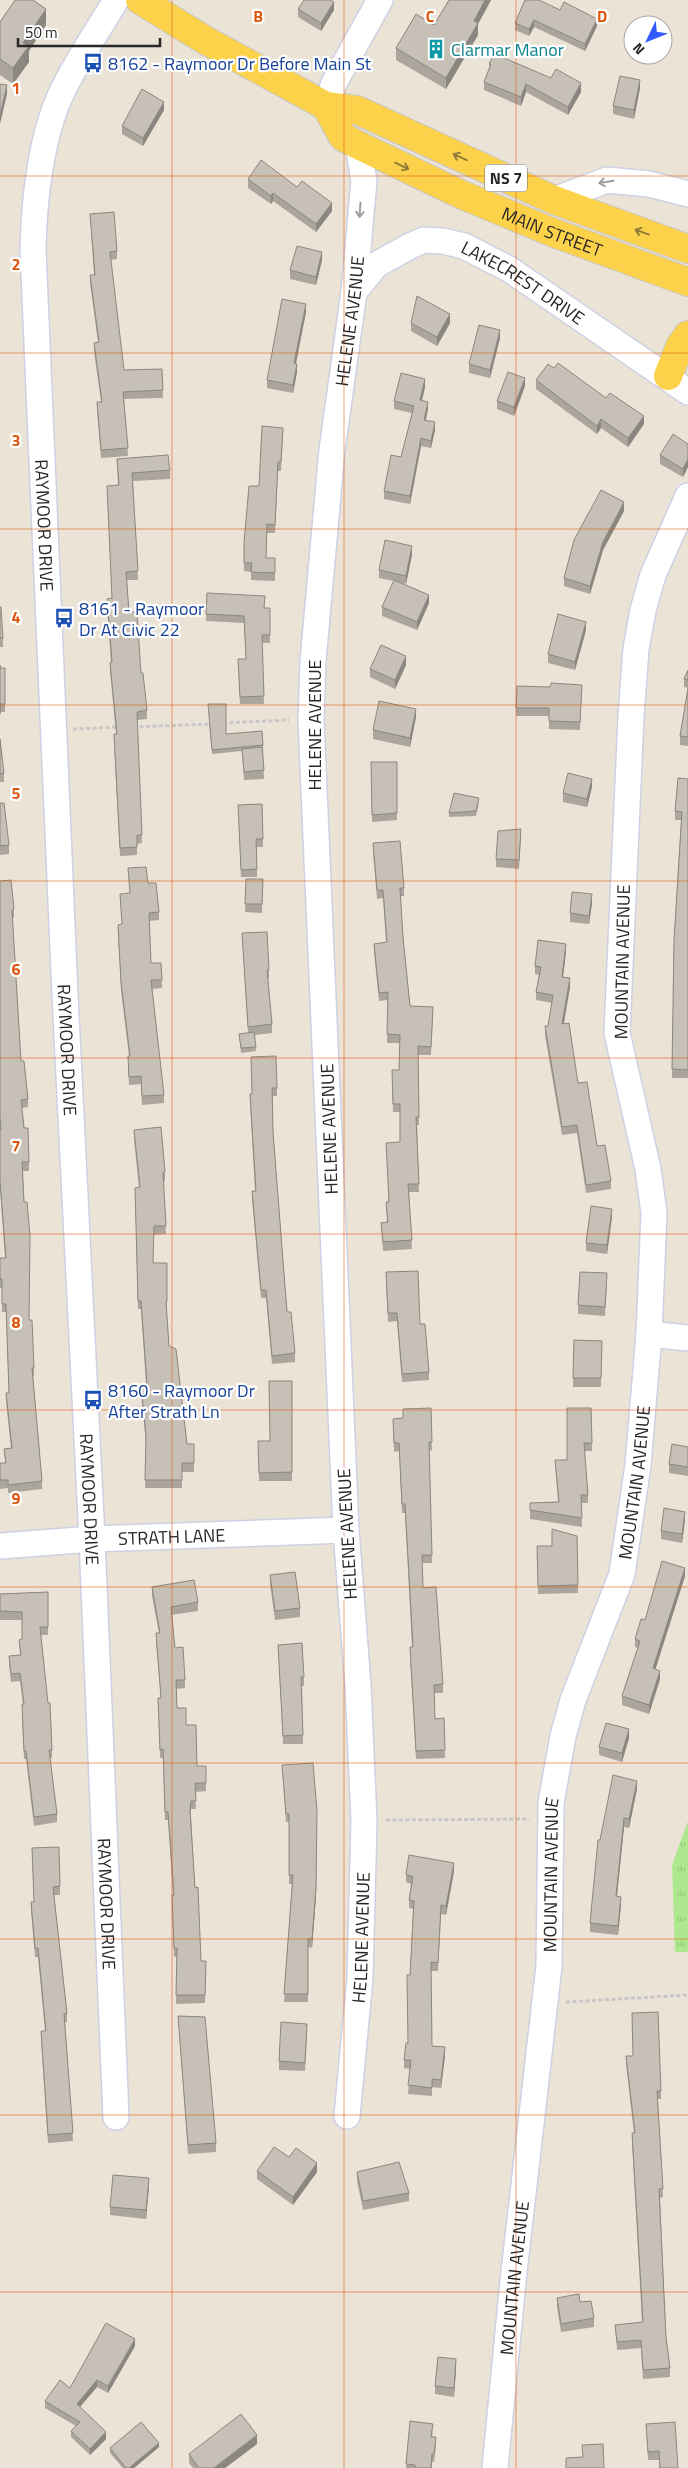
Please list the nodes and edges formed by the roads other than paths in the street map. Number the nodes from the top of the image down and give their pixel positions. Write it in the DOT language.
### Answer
graph roads {
  1 [pos="116,0"];
  2 [pos="140,0"];
  3 [pos="380,0"];
  4 [pos="326,106"];
  5 [pos="358,145"];
  6 [pos="688,194"];
  7 [pos="554,200"];
  8 [pos="688,249"];
  9 [pos="688,282"];
  10 [pos="354,292"];
  11 [pos="688,335"];
  12 [pos="678,384"];
  13 [pos="688,496"];
  14 [pos="649,1334"];
  15 [pos="688,1338"];
  16 [pos="346,1530"];
  17 [pos="92,1539"];
  18 [pos="0,1546"];
  19 [pos="346,2116"];
  20 [pos="116,2117"];
  21 [pos="495,2468"];
  1 -- 17 [label="street, RAYMOOR DRIVE"];
  2 -- 4 [label="main road, MAIN STREET / NS 7"];
  3 -- 4 [label="street"];
  4 -- 5 [label="main road, MAIN STREET / NS 7"];
  7 -- 4 [label="main road, MAIN STREET / NS 7, one-way"];
  5 -- 9 [label="main road, MAIN STREET / NS 7, one-way"];
  5 -- 10 [label="street, HELENE AVENUE, one-way"];
  6 -- 7 [label="street, one-way"];
  8 -- 7 [label="main road, MAIN STREET / NS 7, one-way"];
  10 -- 12 [label="street, LAKECREST DRIVE"];
  10 -- 16 [label="street, HELENE AVENUE"];
  11 -- 12 [label="main road"];
  13 -- 14 [label="street, MOUNTAIN AVENUE"];
  14 -- 15 [label="street"];
  14 -- 21 [label="street, MOUNTAIN AVENUE"];
  16 -- 17 [label="street, STRATH LANE"];
  16 -- 19 [label="street, HELENE AVENUE"];
  17 -- 18 [label="street, STRATH LANE"];
  17 -- 20 [label="street, RAYMOOR DRIVE"];
}
